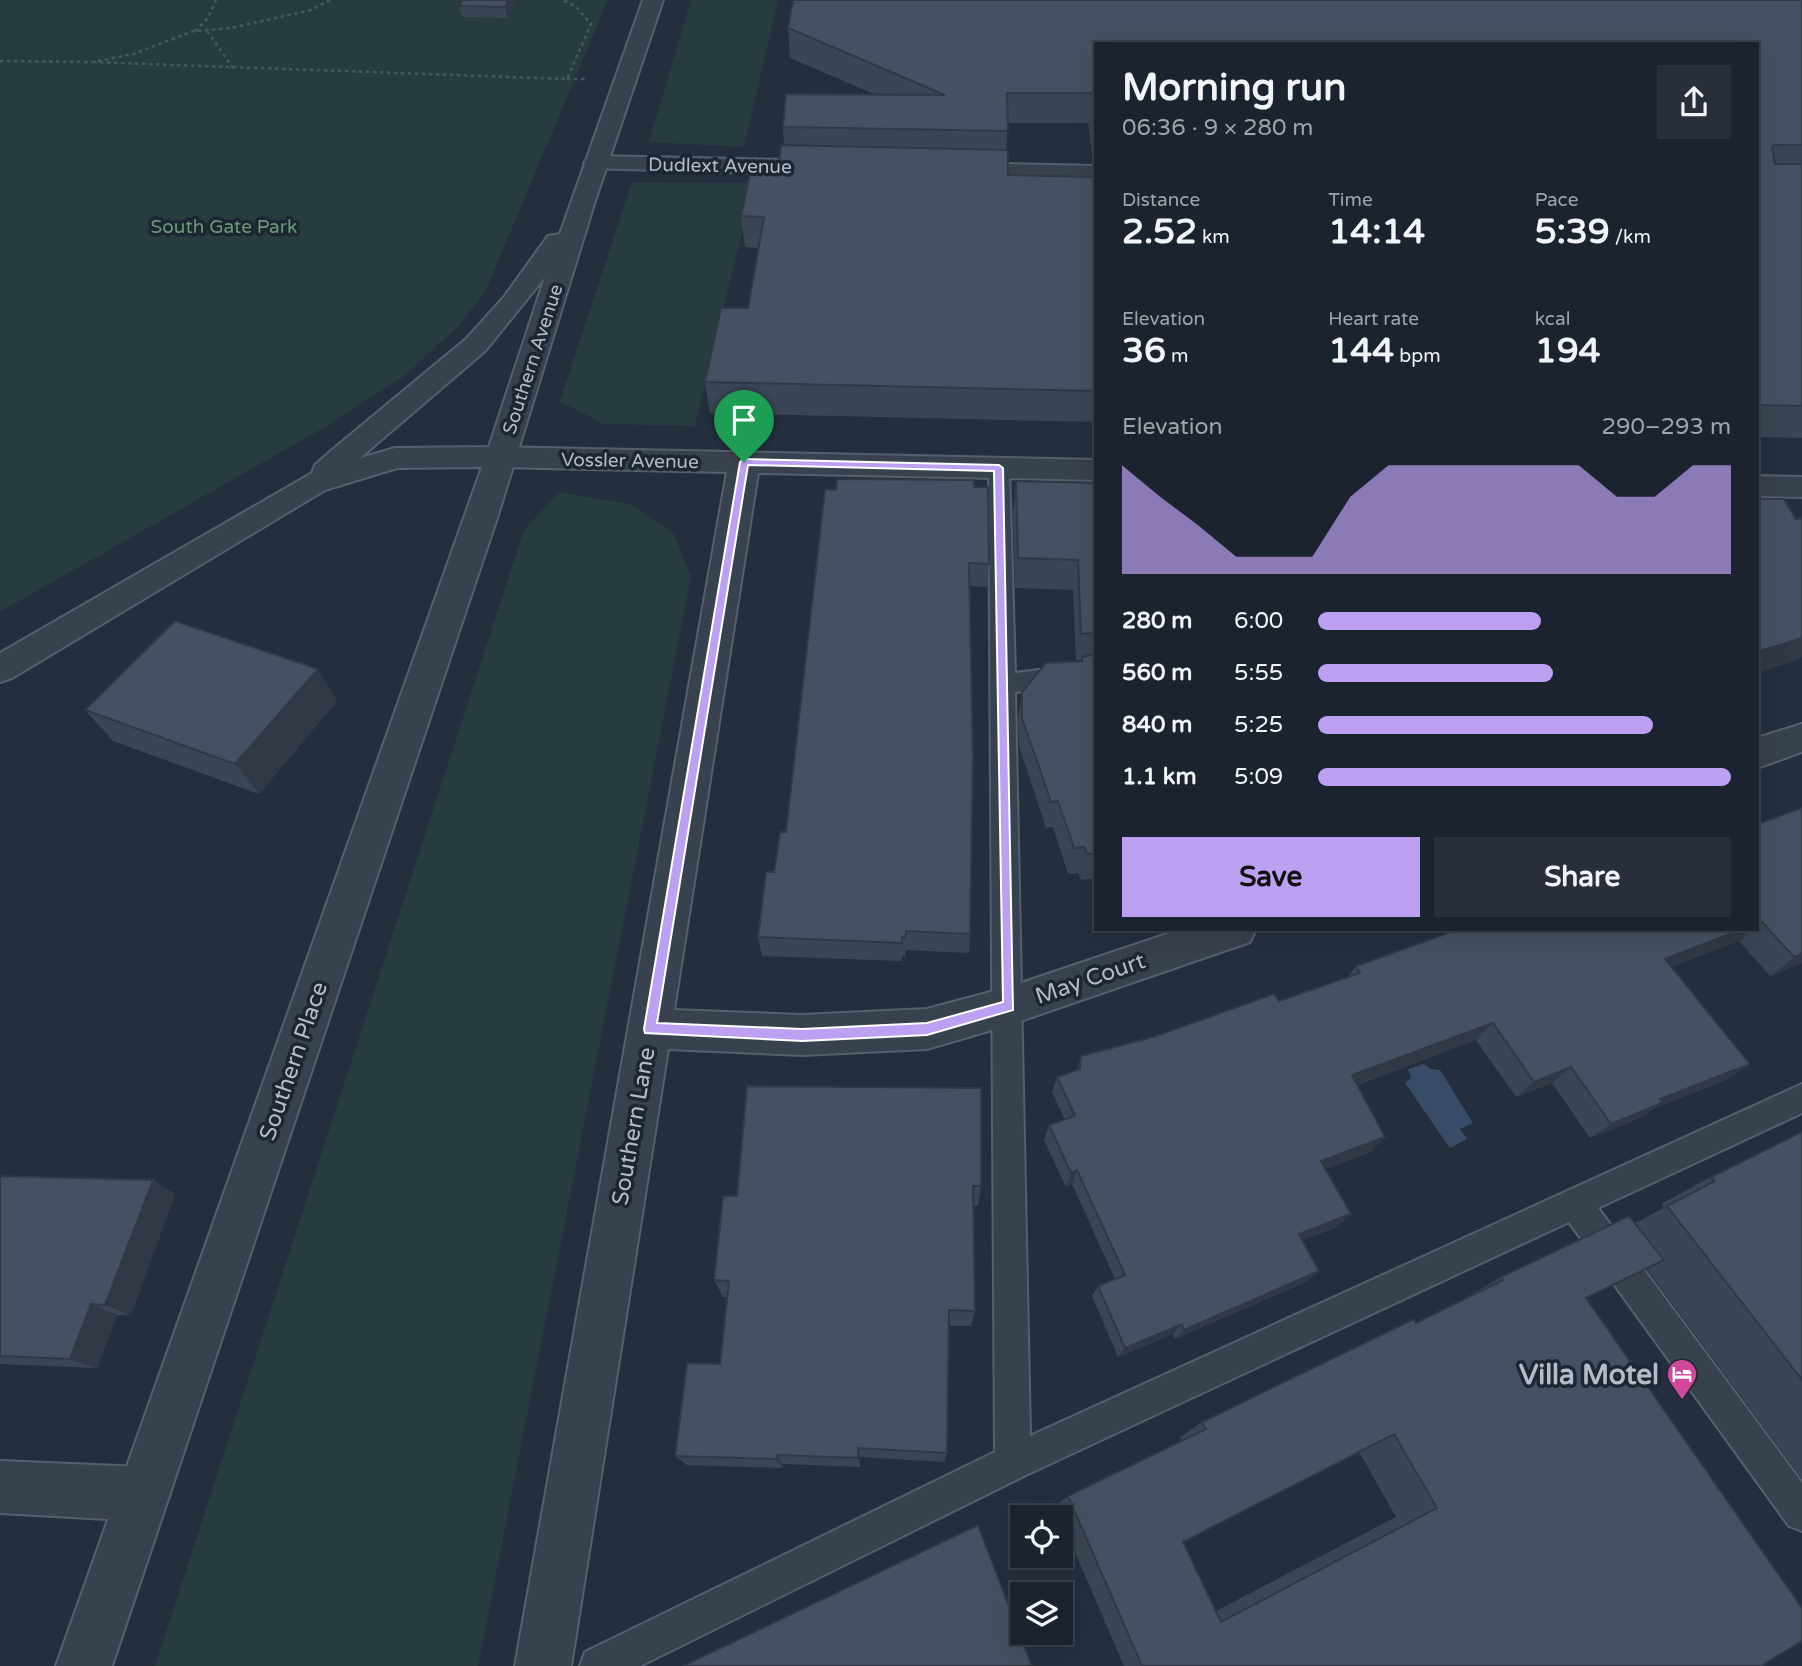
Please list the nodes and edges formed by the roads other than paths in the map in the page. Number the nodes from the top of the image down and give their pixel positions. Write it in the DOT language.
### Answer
graph roads {
  1 [pos="653,0"];
  2 [pos="596,163"];
  3 [pos="848,168"];
  4 [pos="930,169"];
  5 [pos="1094,173"];
  6 [pos="583,201"];
  7 [pos="501,457"];
  8 [pos="744,462"];
  9 [pos="999,468"];
  10 [pos="1094,470"];
  11 [pos="314,483"];
  12 [pos="1759,486"];
  13 [pos="1802,487"];
  14 [pos="0,669"];
  15 [pos="1094,672"];
  16 [pos="1003,684"];
  17 [pos="1802,738"];
  18 [pos="1759,752"];
  19 [pos="1230,931"];
  20 [pos="1009,1006"];
  21 [pos="650,1029"];
  22 [pos="1802,1098"];
  23 [pos="1575,1203"];
  24 [pos="1013,1461"];
  25 [pos="0,1488"];
  26 [pos="144,1494"];
  27 [pos="1802,1513"];
  28 [pos="84,1666"];
  29 [pos="542,1666"];
  30 [pos="599,1666"];
  1 -- 2 [label="street, Southern Avenue"];
  2 -- 3 [label="street, Dudlext Avenue"];
  2 -- 6 [label="street, Southern Avenue"];
  4 -- 5 [label="street"];
  6 -- 7 [label="street, Southern Avenue"];
  6 -- 11 [label="street, Southern Avenue"];
  7 -- 8 [label="street, Vossler Avenue"];
  7 -- 11 [label="street, Southern Avenue"];
  7 -- 26 [label="street, Southern Place"];
  8 -- 9 [label="street, Vossler Avenue"];
  8 -- 21 [label="street, Southern Lane"];
  9 -- 10 [label="street, Vossler Avenue"];
  9 -- 16 [label="lane"];
  11 -- 14 [label="street, Southern Avenue"];
  12 -- 13 [label="street"];
  15 -- 16 [label="lane"];
  16 -- 20 [label="lane"];
  17 -- 18 [label="street"];
  19 -- 20 [label="street, May Court"];
  20 -- 21 [label="street, May Court"];
  20 -- 24 [label="lane"];
  21 -- 29 [label="street, Southern Lane"];
  22 -- 23 [label="lane"];
  23 -- 24 [label="lane"];
  23 -- 27 [label="lane"];
  24 -- 30 [label="lane"];
  25 -- 26 [label="street"];
  26 -- 28 [label="street, Southern Place"];
}
